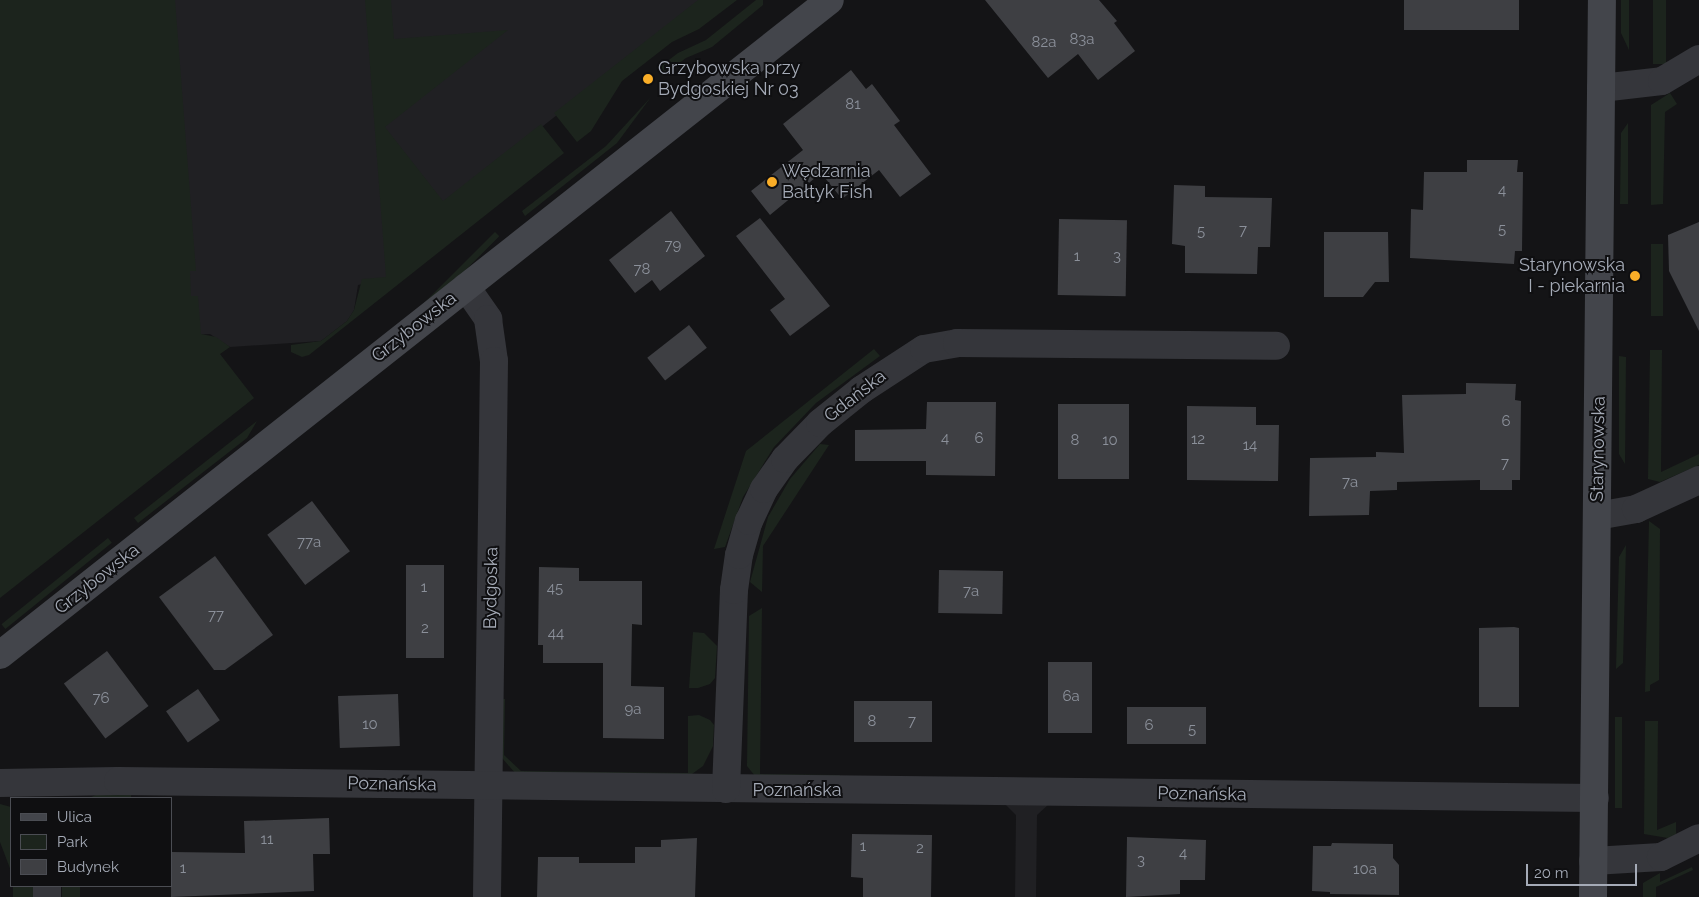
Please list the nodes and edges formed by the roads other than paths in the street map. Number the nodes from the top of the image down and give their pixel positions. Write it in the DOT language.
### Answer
graph roads {
  1 [pos="830,0"];
  2 [pos="1602,0"];
  3 [pos="1699,59"];
  4 [pos="1601,88"];
  5 [pos="466,287"];
  6 [pos="1276,346"];
  7 [pos="1699,480"];
  8 [pos="1597,516"];
  9 [pos="0,655"];
  10 [pos="0,783"];
  11 [pos="487,785"];
  12 [pos="726,789"];
  13 [pos="46,791"];
  14 [pos="1595,798"];
  15 [pos="1699,838"];
  16 [pos="1593,861"];
  17 [pos="487,897"];
  18 [pos="1593,897"];
  1 -- 5 [label="street, Grzybowska"];
  2 -- 4 [label="street, Starynowska"];
  3 -- 4 [label="street"];
  4 -- 8 [label="street, Starynowska"];
  5 -- 9 [label="street, Grzybowska"];
  5 -- 11 [label="street, Bydgoska"];
  6 -- 12 [label="street, Gdańska"];
  7 -- 8 [label="street"];
  8 -- 14 [label="street, Starynowska"];
  10 -- 13 [label="street, Poznańska"];
  11 -- 12 [label="street, Poznańska"];
  11 -- 13 [label="street, Poznańska"];
  11 -- 17 [label="street, Bydgoska"];
  12 -- 14 [label="street, Poznańska"];
  14 -- 16 [label="street, Starynowska"];
  15 -- 16 [label="street"];
  16 -- 18 [label="street, Starynowska"];
}
